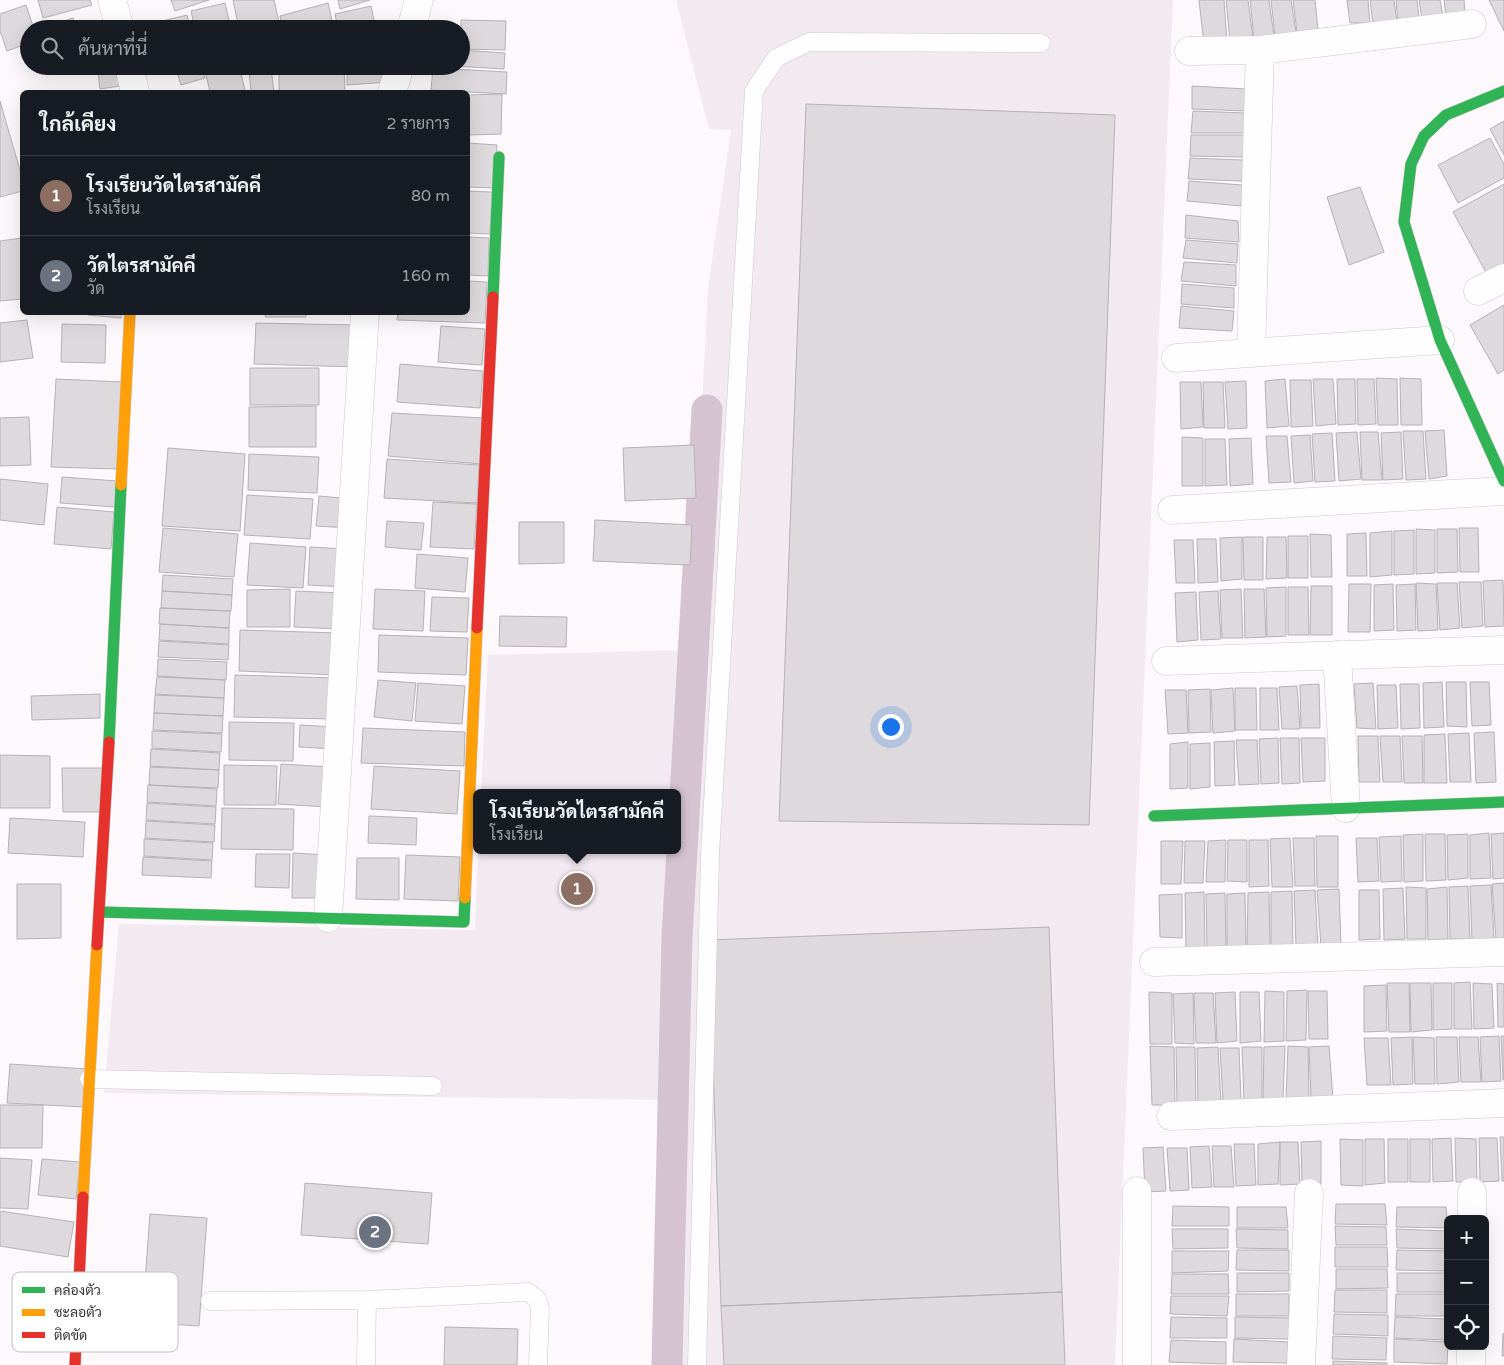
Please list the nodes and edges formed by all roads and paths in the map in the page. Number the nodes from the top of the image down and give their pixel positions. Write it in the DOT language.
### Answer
graph roads {
  1 [pos="112,0"];
  2 [pos="419,0"];
  3 [pos="118,20"];
  4 [pos="413,20"];
  5 [pos="1472,24"];
  6 [pos="1041,42"];
  7 [pos="1260,50"];
  8 [pos="1189,51"];
  9 [pos="132,75"];
  10 [pos="397,75"];
  11 [pos="135,90"];
  12 [pos="393,90"];
  13 [pos="1504,91"];
  14 [pos="499,157"];
  15 [pos="1504,278"];
  16 [pos="1478,291"];
  17 [pos="130,315"];
  18 [pos="365,315"];
  19 [pos="1440,340"];
  20 [pos="1250,353"];
  21 [pos="1176,358"];
  22 [pos="1504,481"];
  23 [pos="1504,491"];
  24 [pos="1172,510"];
  25 [pos="1504,650"];
  26 [pos="1337,655"];
  27 [pos="1166,661"];
  28 [pos="1504,802"];
  29 [pos="1346,808"];
  30 [pos="1154,816"];
  31 [pos="100,912"];
  32 [pos="328,918"];
  33 [pos="1504,952"];
  34 [pos="1154,962"];
  35 [pos="89,1079"];
  36 [pos="433,1086"];
  37 [pos="1504,1103"];
  38 [pos="1170,1116"];
  39 [pos="1137,1191"];
  40 [pos="1472,1192"];
  41 [pos="1309,1193"];
  42 [pos="1472,1215"];
  43 [pos="80,1272"];
  44 [pos="368,1300"];
  45 [pos="210,1301"];
  46 [pos="1471,1350"];
  47 [pos="76,1352"];
  48 [pos="75,1365"];
  49 [pos="366,1365"];
  50 [pos="538,1365"];
  51 [pos="697,1365"];
  52 [pos="1137,1365"];
  53 [pos="1301,1365"];
  54 [pos="1471,1365"];
  1 -- 3 [label="street"];
  2 -- 4 [label="street"];
  5 -- 7 [label="street"];
  6 -- 51 [label="lane"];
  7 -- 8 [label="street"];
  7 -- 20 [label="street"];
  9 -- 11 [label="street"];
  10 -- 12 [label="street"];
  13 -- 19 [label="street"];
  14 -- 32 [label="street"];
  15 -- 16 [label="street"];
  17 -- 31 [label="street"];
  18 -- 32 [label="street"];
  19 -- 20 [label="street"];
  19 -- 22 [label="street"];
  20 -- 21 [label="street"];
  23 -- 24 [label="street"];
  25 -- 26 [label="street"];
  26 -- 27 [label="street"];
  26 -- 29 [label="street"];
  28 -- 29 [label="street"];
  29 -- 30 [label="street"];
  31 -- 32 [label="street"];
  31 -- 35 [label="street"];
  33 -- 34 [label="street"];
  35 -- 36 [label="lane"];
  35 -- 43 [label="street"];
  37 -- 38 [label="street"];
  39 -- 52 [label="street"];
  40 -- 42 [label="street"];
  41 -- 53 [label="street"];
  44 -- 45 [label="lane"];
  44 -- 49 [label="lane"];
  44 -- 50 [label="lane"];
  46 -- 54 [label="street"];
  47 -- 48 [label="street"];
}
